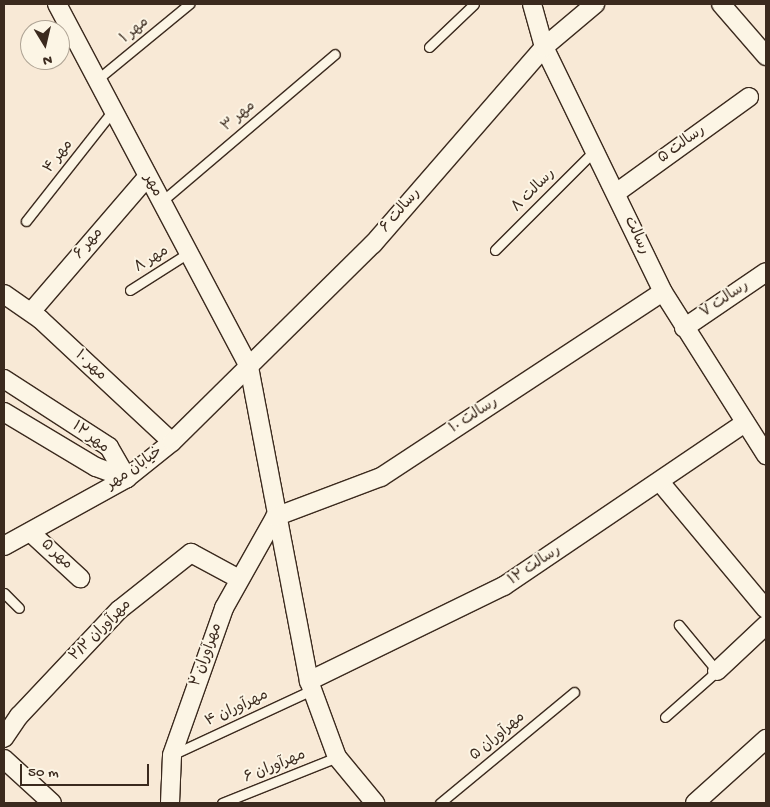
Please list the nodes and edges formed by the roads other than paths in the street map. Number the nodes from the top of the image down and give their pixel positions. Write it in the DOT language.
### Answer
graph roads {
  1 [pos="57,4"];
  2 [pos="188,4"];
  3 [pos="474,4"];
  4 [pos="532,4"];
  5 [pos="594,4"];
  6 [pos="721,4"];
  7 [pos="429,46"];
  8 [pos="544,47"];
  9 [pos="335,54"];
  10 [pos="766,56"];
  11 [pos="99,78"];
  12 [pos="749,97"];
  13 [pos="114,109"];
  14 [pos="593,152"];
  15 [pos="147,177"];
  16 [pos="616,193"];
  17 [pos="160,202"];
  18 [pos="26,221"];
  19 [pos="495,250"];
  20 [pos="188,253"];
  21 [pos="766,272"];
  22 [pos="130,290"];
  23 [pos="663,292"];
  24 [pos="4,294"];
  25 [pos="31,312"];
  26 [pos="684,328"];
  27 [pos="249,367"];
  28 [pos="4,378"];
  29 [pos="4,412"];
  30 [pos="745,423"];
  31 [pos="172,442"];
  32 [pos="765,451"];
  33 [pos="126,478"];
  34 [pos="660,482"];
  35 [pos="275,517"];
  36 [pos="31,533"];
  37 [pos="4,546"];
  38 [pos="80,578"];
  39 [pos="239,579"];
  40 [pos="4,592"];
  41 [pos="19,608"];
  42 [pos="766,609"];
  43 [pos="679,625"];
  44 [pos="766,626"];
  45 [pos="717,671"];
  46 [pos="312,685"];
  47 [pos="574,692"];
  48 [pos="665,717"];
  49 [pos="4,738"];
  50 [pos="766,739"];
  51 [pos="172,755"];
  52 [pos="337,757"];
  53 [pos="4,759"];
  54 [pos="52,803"];
  55 [pos="170,803"];
  56 [pos="222,803"];
  57 [pos="375,803"];
  58 [pos="440,803"];
  59 [pos="695,803"];
  1 -- 11 [label="street, مهر"];
  2 -- 11 [label="lane, مهر ۱"];
  3 -- 7 [label="lane"];
  4 -- 8 [label="street, رسالت"];
  5 -- 8 [label="street, رسالت ۶"];
  6 -- 10 [label="street"];
  8 -- 14 [label="street, رسالت"];
  8 -- 27 [label="street, رسالت ۶"];
  9 -- 17 [label="lane, مهر ۳"];
  11 -- 13 [label="street, مهر"];
  12 -- 16 [label="street, رسالت ۵"];
  13 -- 15 [label="street, مهر"];
  13 -- 18 [label="lane, مهر ۴"];
  14 -- 16 [label="street, رسالت"];
  14 -- 19 [label="lane, رسالت ۸"];
  15 -- 17 [label="street, مهر"];
  15 -- 25 [label="street, مهر ۶"];
  16 -- 23 [label="street, رسالت"];
  17 -- 20 [label="street, مهر"];
  20 -- 22 [label="lane, مهر ۸"];
  20 -- 27 [label="street, مهر"];
  21 -- 26 [label="street, رسالت ۷"];
  23 -- 26 [label="street, رسالت"];
  23 -- 35 [label="street, رسالت ۱۰"];
  24 -- 25 [label="street, مهر ۱۰"];
  25 -- 31 [label="street, مهر ۱۰"];
  26 -- 30 [label="street, رسالت"];
  27 -- 31 [label="street, خیابان مهر"];
  27 -- 35 [label="street, مهر"];
  28 -- 33 [label="street, مهر ۱۲"];
  29 -- 33 [label="street, مهر ۱۲"];
  30 -- 32 [label="street, رسالت"];
  30 -- 34 [label="street, رسالت ۱۲"];
  31 -- 33 [label="street, خیابان مهر"];
  33 -- 36 [label="street, خیابان مهر"];
  34 -- 42 [label="street"];
  34 -- 46 [label="street, رسالت ۱۲"];
  35 -- 39 [label="street, مهرآوران ۲"];
  35 -- 46 [label="street, مهر"];
  36 -- 37 [label="street, خیابان مهر"];
  36 -- 38 [label="street, مهر ۵"];
  39 -- 49 [label="street, مهرآوران ۲/۲"];
  39 -- 51 [label="street, مهرآوران ۲"];
  40 -- 41 [label="lane"];
  43 -- 45 [label="lane"];
  44 -- 45 [label="street"];
  45 -- 48 [label="lane"];
  46 -- 51 [label="lane, مهرآوران ۴"];
  46 -- 52 [label="street, مهر"];
  47 -- 58 [label="lane, مهرآوران ۵"];
  50 -- 59 [label="street"];
  51 -- 55 [label="street, مهرآوران ۲"];
  52 -- 56 [label="lane, مهرآوران ۶"];
  52 -- 57 [label="street"];
  53 -- 54 [label="street"];
}
